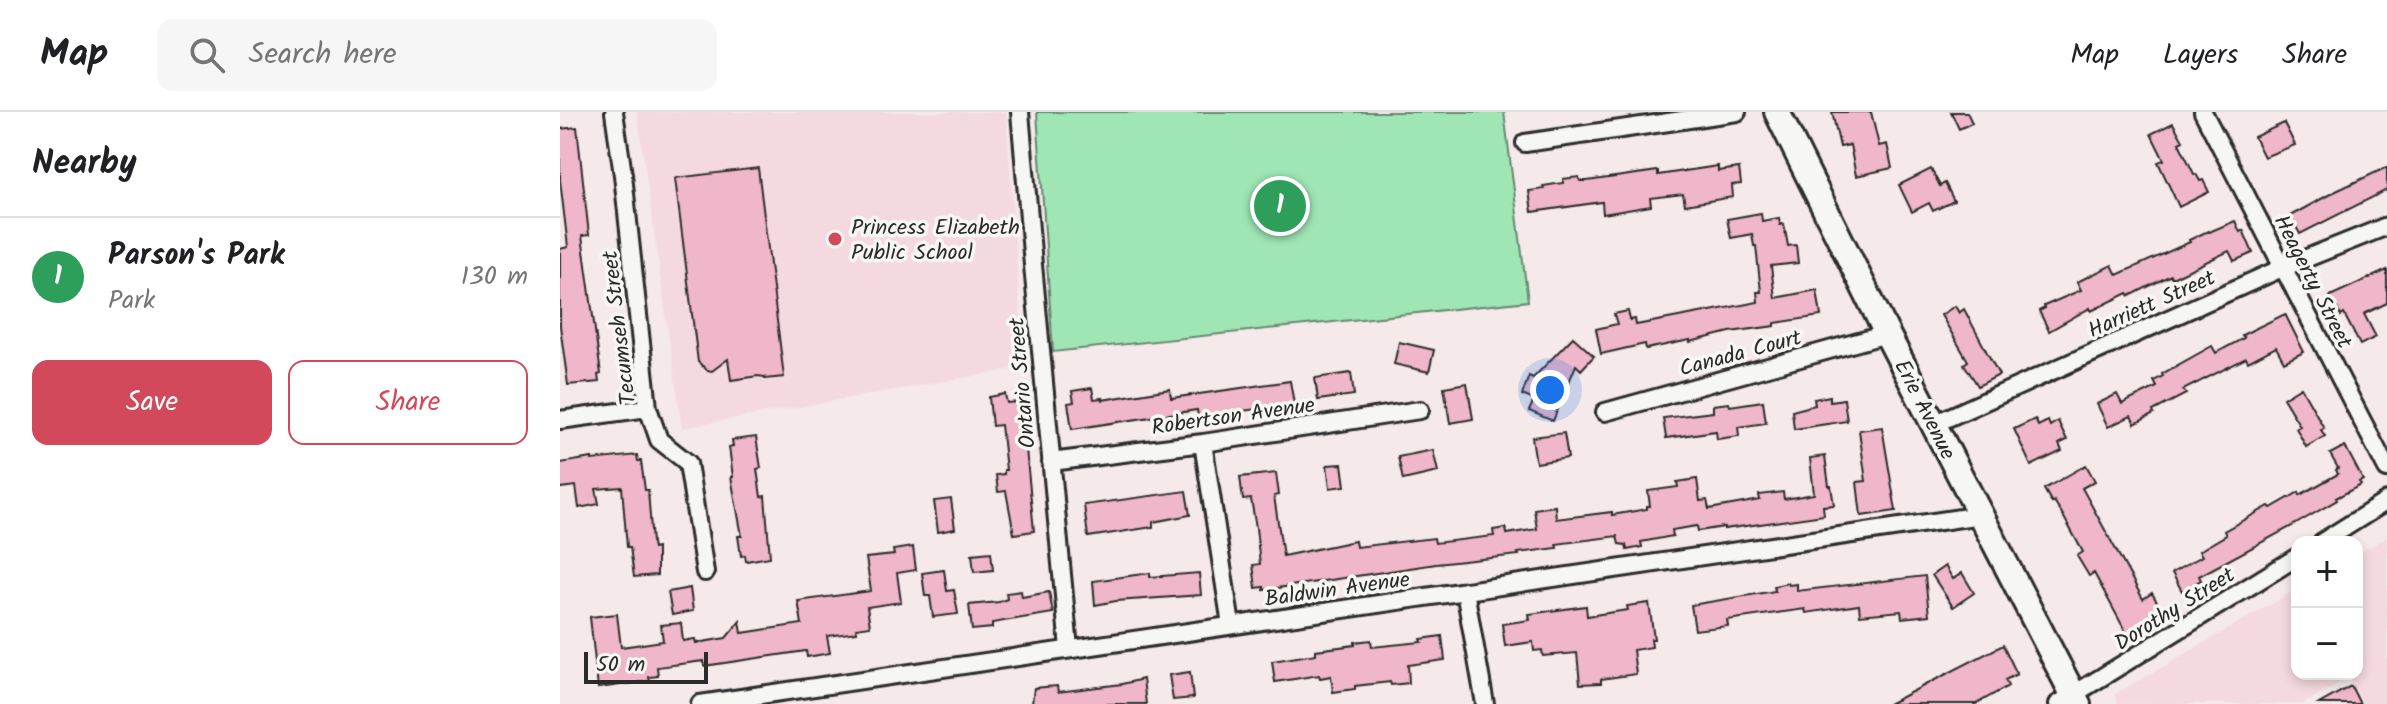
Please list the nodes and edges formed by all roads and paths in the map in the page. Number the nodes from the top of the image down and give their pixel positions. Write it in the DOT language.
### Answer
graph roads {
  1 [pos="614,112"];
  2 [pos="1020,112"];
  3 [pos="1737,112"];
  4 [pos="1777,112"];
  5 [pos="2203,112"];
  6 [pos="1525,143"];
  7 [pos="2387,226"];
  8 [pos="2282,268"];
  9 [pos="1887,334"];
  10 [pos="648,408"];
  11 [pos="1420,410"];
  12 [pos="1605,412"];
  13 [pos="560,420"];
  14 [pos="1934,424"];
  15 [pos="1203,443"];
  16 [pos="1051,462"];
  17 [pos="2387,469"];
  18 [pos="2387,501"];
  19 [pos="1981,515"];
  20 [pos="2332,536"];
  21 [pos="2291,561"];
  22 [pos="705,572"];
  23 [pos="1465,591"];
  24 [pos="1231,625"];
  25 [pos="1069,649"];
  26 [pos="2070,701"];
  27 [pos="700,704"];
  28 [pos="1485,704"];
  1 -- 10 [label="street, Tecumseh Street"];
  2 -- 16 [label="street, Ontario Street"];
  3 -- 6 [label="street"];
  4 -- 9 [label="main road, Erie Avenue"];
  5 -- 8 [label="street, Heagerty Street"];
  7 -- 8 [label="street, Harriett Street"];
  8 -- 14 [label="street, Harriett Street"];
  8 -- 17 [label="street, Heagerty Street"];
  9 -- 12 [label="street, Canada Court"];
  9 -- 14 [label="main road, Erie Avenue"];
  10 -- 13 [label="street"];
  10 -- 22 [label="street, Tecumseh Street"];
  11 -- 15 [label="street, Robertson Avenue"];
  14 -- 19 [label="main road, Erie Avenue"];
  15 -- 16 [label="street, Robertson Avenue"];
  15 -- 24 [label="street"];
  16 -- 25 [label="street, Ontario Street"];
  18 -- 20 [label="street"];
  19 -- 23 [label="street, Baldwin Avenue"];
  19 -- 26 [label="main road, Erie Avenue"];
  21 -- 26 [label="street, Dorothy Street"];
  23 -- 24 [label="street, Baldwin Avenue"];
  23 -- 28 [label="street"];
  24 -- 25 [label="street, Baldwin Avenue"];
  25 -- 27 [label="street, Baldwin Avenue"];
}
